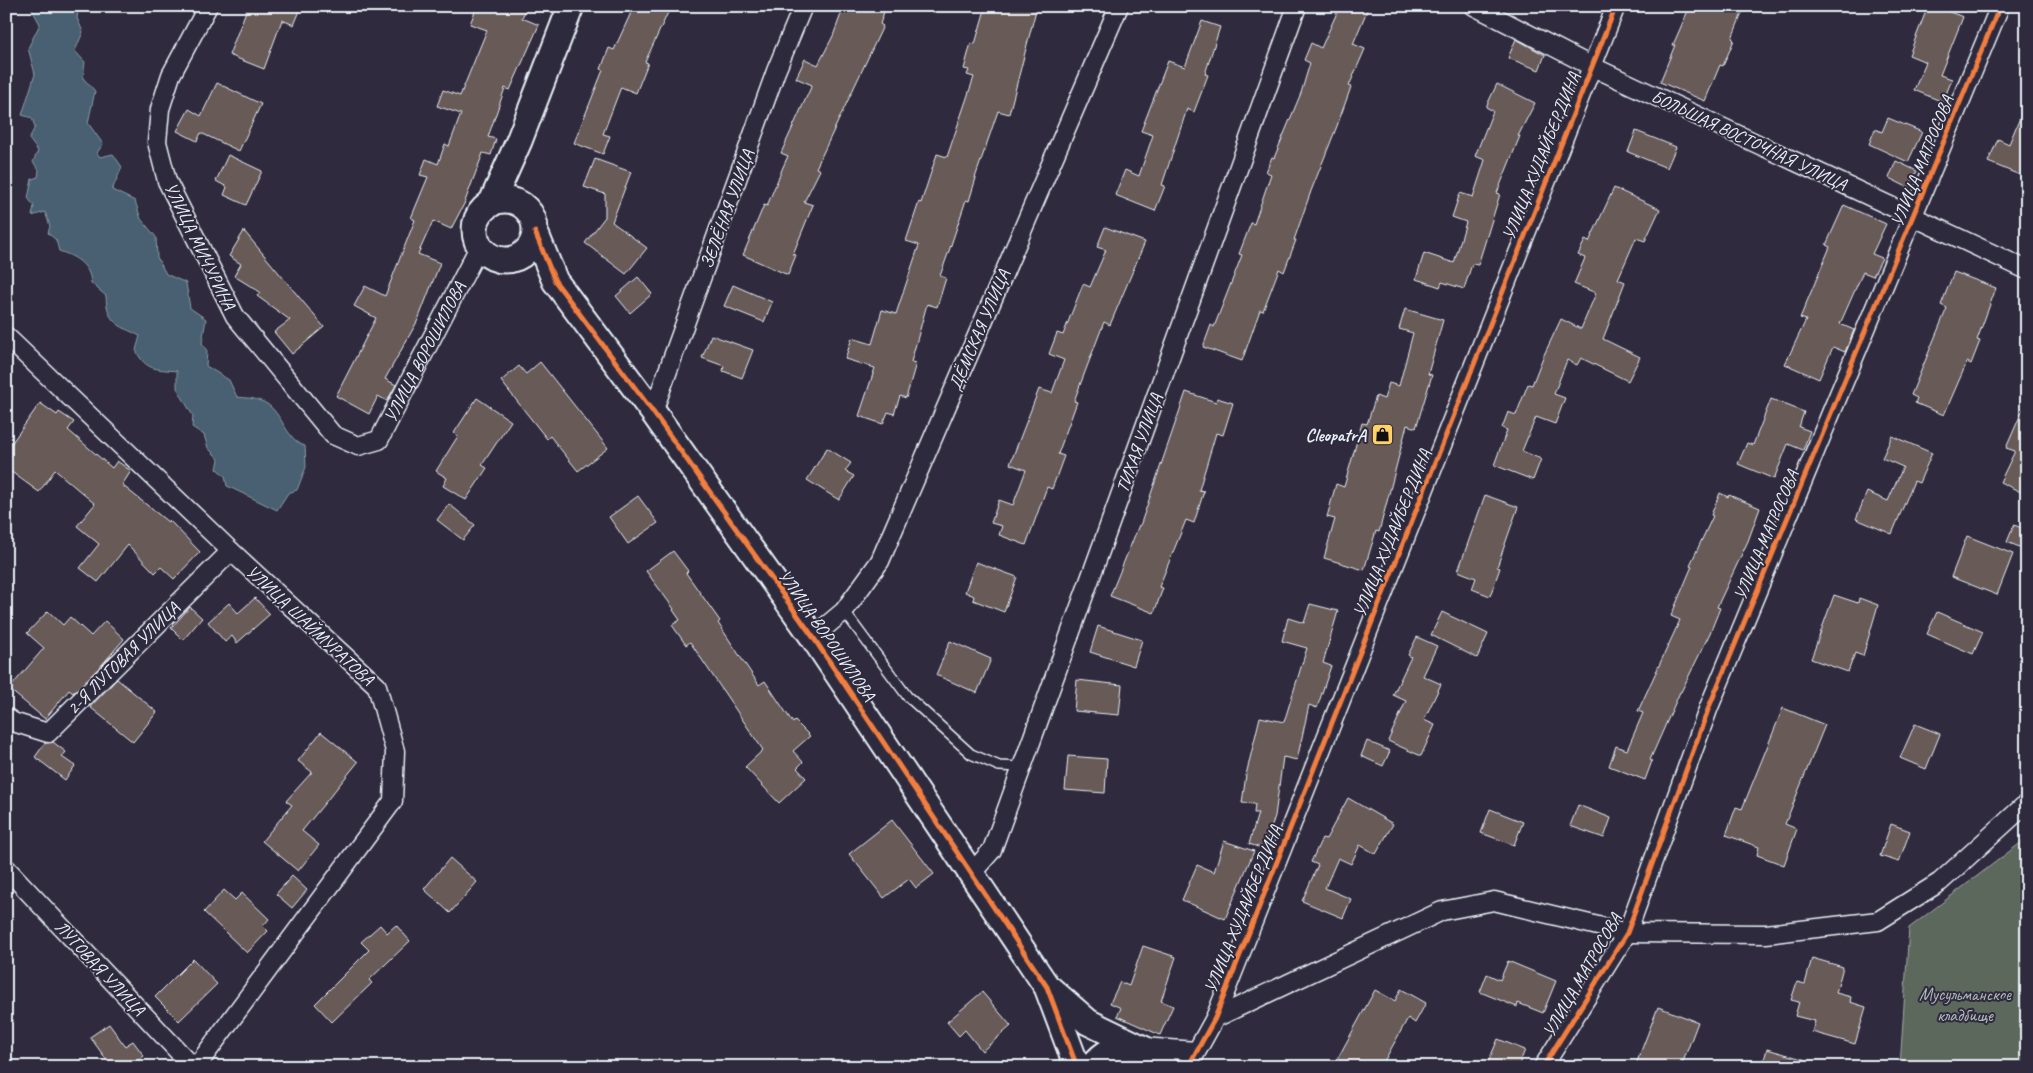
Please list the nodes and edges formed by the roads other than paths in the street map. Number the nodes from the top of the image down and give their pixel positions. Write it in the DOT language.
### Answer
graph roads {
  1 [pos="208,6"];
  2 [pos="571,6"];
  3 [pos="803,6"];
  4 [pos="1119,6"];
  5 [pos="1297,6"];
  6 [pos="1474,6"];
  7 [pos="1616,6"];
  8 [pos="2000,6"];
  9 [pos="1591,66"];
  10 [pos="519,141"];
  11 [pos="491,204"];
  12 [pos="524,206"];
  13 [pos="1914,217"];
  14 [pos="535,232"];
  15 [pos="480,244"];
  16 [pos="509,259"];
  17 [pos="2027,270"];
  18 [pos="555,281"];
  19 [pos="6,336"];
  20 [pos="653,412"];
  21 [pos="358,446"];
  22 [pos="231,551"];
  23 [pos="844,611"];
  24 [pos="813,637"];
  25 [pos="6,717"];
  26 [pos="1022,767"];
  27 [pos="2027,803"];
  28 [pos="6,868"];
  29 [pos="972,874"];
  30 [pos="1627,933"];
  31 [pos="1047,987"];
  32 [pos="1215,1018"];
  33 [pos="1137,1047"];
  34 [pos="1196,1051"];
  35 [pos="195,1067"];
  36 [pos="1077,1067"];
  37 [pos="1092,1067"];
  38 [pos="1164,1067"];
  39 [pos="1188,1067"];
  40 [pos="1544,1067"];
  1 -- 21 [label="street, УЛИЦА МИЧУРИНА"];
  2 -- 10 [label="street"];
  3 -- 20 [label="street, ЗЕЛЁНАЯ УЛИЦА"];
  4 -- 23 [label="street, ДЁМСКАЯ УЛИЦА"];
  5 -- 26 [label="street, ТИХАЯ УЛИЦА"];
  6 -- 9 [label="street, БОЛЬШАЯ ВОСТОЧНАЯ УЛИЦА"];
  7 -- 9 [label="street, УЛИЦА ХУДАЙБЕРДИНА"];
  8 -- 13 [label="street, УЛИЦА МАТРОСОВА"];
  9 -- 13 [label="street, БОЛЬШАЯ ВОСТОЧНАЯ УЛИЦА"];
  9 -- 32 [label="street, УЛИЦА ХУДАЙБЕРДИНА"];
  10 -- 11 [label="street"];
  10 -- 12 [label="street"];
  11 -- 12 [label="street"];
  11 -- 15 [label="street"];
  12 -- 14 [label="street"];
  13 -- 17 [label="street, БОЛЬШАЯ ВОСТОЧНАЯ УЛИЦА"];
  13 -- 30 [label="street, УЛИЦА МАТРОСОВА"];
  14 -- 16 [label="street"];
  14 -- 18 [label="street, УЛИЦА ВОРОШИЛОВА"];
  15 -- 16 [label="street"];
  15 -- 21 [label="street, УЛИЦА ВОРОШИЛОВА"];
  16 -- 18 [label="street, УЛИЦА ВОРОШИЛОВА"];
  18 -- 20 [label="street, УЛИЦА ВОРОШИЛОВА"];
  19 -- 22 [label="street, УЛИЦА ШАЙМУРАТОВА"];
  20 -- 24 [label="street, УЛИЦА ВОРОШИЛОВА"];
  22 -- 25 [label="street, 2-Я ЛУГОВАЯ УЛИЦА"];
  22 -- 35 [label="street, УЛИЦА ШАЙМУРАТОВА"];
  23 -- 24 [label="street, ДЁМСКАЯ УЛИЦА"];
  23 -- 26 [label="lane"];
  24 -- 29 [label="street, УЛИЦА ВОРОШИЛОВА"];
  26 -- 29 [label="street, ТИХАЯ УЛИЦА"];
  27 -- 30 [label="street"];
  28 -- 35 [label="street, ЛУГОВАЯ УЛИЦА"];
  29 -- 31 [label="street, УЛИЦА ВОРОШИЛОВА"];
  30 -- 32 [label="street"];
  30 -- 40 [label="street, УЛИЦА МАТРОСОВА"];
  31 -- 33 [label="street"];
  31 -- 36 [label="street, УЛИЦА ВОРОШИЛОВА"];
  32 -- 34 [label="street, УЛИЦА ХУДАЙБЕРДИНА"];
  33 -- 34 [label="street"];
  33 -- 37 [label="street"];
  33 -- 38 [label="street"];
  34 -- 39 [label="street, УЛИЦА ХУДАЙБЕРДИНА"];
}
